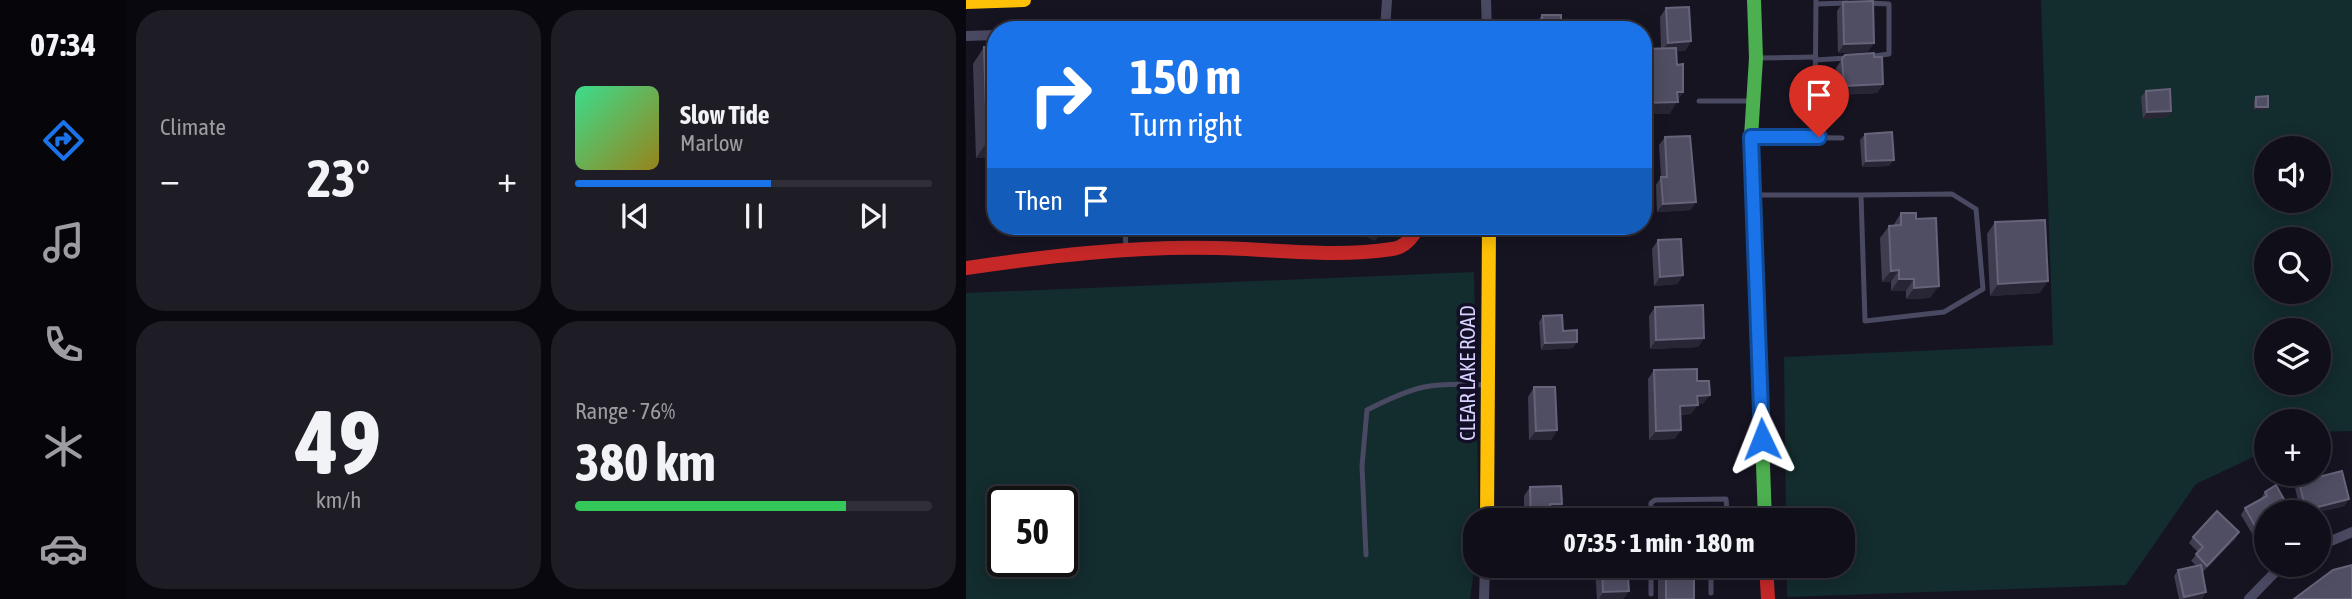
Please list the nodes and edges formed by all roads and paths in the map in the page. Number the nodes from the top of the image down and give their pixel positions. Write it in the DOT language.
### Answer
graph roads {
  1 [pos="1024,0"];
  2 [pos="1387,0"];
  3 [pos="1486,0"];
  4 [pos="1754,0"];
  5 [pos="1888,1"];
  6 [pos="966,2"];
  7 [pos="1816,2"];
  8 [pos="1852,3"];
  9 [pos="1864,3"];
  10 [pos="1386,21"];
  11 [pos="1487,21"];
  12 [pos="987,35"];
  13 [pos="966,36"];
  14 [pos="1863,57"];
  15 [pos="1756,58"];
  16 [pos="1815,58"];
  17 [pos="1851,58"];
  18 [pos="1699,101"];
  19 [pos="1753,101"];
  20 [pos="1815,113"];
  21 [pos="1751,137"];
  22 [pos="1842,138"];
  23 [pos="1753,195"];
  24 [pos="1861,195"];
  25 [pos="1125,235"];
  26 [pos="1413,235"];
  27 [pos="1489,235"];
  28 [pos="1126,250"];
  29 [pos="966,268"];
  30 [pos="1489,385"];
  31 [pos="1487,508"];
  32 [pos="1651,508"];
  33 [pos="1727,508"];
  34 [pos="1765,508"];
  35 [pos="2352,532"];
  36 [pos="2331,541"];
  37 [pos="1366,555"];
  38 [pos="2270,577"];
  39 [pos="1485,578"];
  40 [pos="1651,578"];
  41 [pos="1711,578"];
  42 [pos="1767,578"];
  43 [pos="1711,593"];
  44 [pos="1651,594"];
  45 [pos="1484,599"];
  46 [pos="1768,599"];
  47 [pos="2249,599"];
  1 -- 6 [label="street"];
  2 -- 10 [label="street"];
  3 -- 11 [label="street"];
  4 -- 15 [label="street"];
  5 -- 9 [label="lane"];
  5 -- 14 [label="lane"];
  7 -- 8 [label="lane"];
  7 -- 16 [label="lane"];
  12 -- 13 [label="street"];
  15 -- 16 [label="lane"];
  15 -- 19 [label="street"];
  16 -- 17 [label="lane"];
  16 -- 20 [label="lane"];
  18 -- 19 [label="lane"];
  19 -- 21 [label="street"];
  21 -- 22 [label="lane"];
  21 -- 23 [label="street"];
  23 -- 24 [label="lane"];
  23 -- 34 [label="street"];
  24 -- 24 [label="lane"];
  25 -- 28 [label="lane"];
  26 -- 28 [label="street"];
  27 -- 30 [label="street, CLEAR LAKE ROAD"];
  28 -- 29 [label="street"];
  30 -- 31 [label="street, CLEAR LAKE ROAD"];
  30 -- 37 [label="lane"];
  32 -- 33 [label="lane"];
  35 -- 36 [label="street"];
  38 -- 47 [label="street"];
  39 -- 45 [label="street"];
  40 -- 44 [label="lane"];
  41 -- 43 [label="lane"];
  42 -- 46 [label="street"];
}
